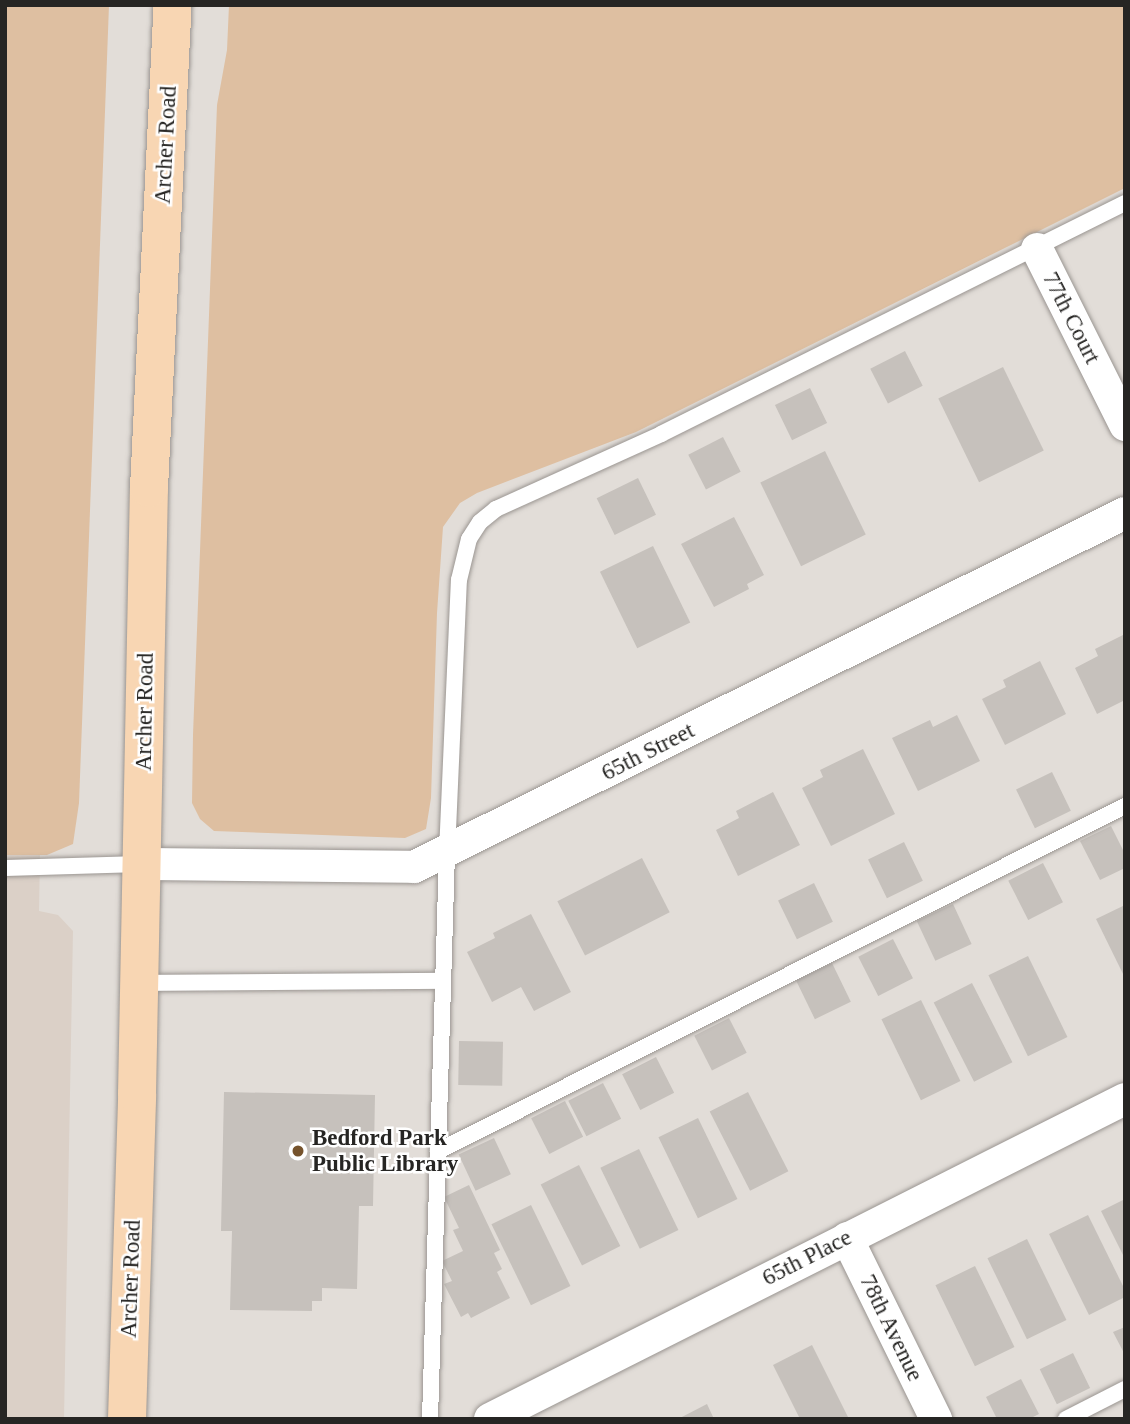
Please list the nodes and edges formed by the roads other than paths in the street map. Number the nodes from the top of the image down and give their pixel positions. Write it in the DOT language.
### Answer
graph roads {
  1 [pos="173,5"];
  2 [pos="1125,203"];
  3 [pos="1037,248"];
  4 [pos="1125,425"];
  5 [pos="1125,513"];
  6 [pos="1125,806"];
  7 [pos="447,853"];
  8 [pos="141,864"];
  9 [pos="5,868"];
  10 [pos="443,981"];
  11 [pos="139,983"];
  12 [pos="1125,1099"];
  13 [pos="438,1151"];
  14 [pos="847,1238"];
  15 [pos="1125,1390"];
  16 [pos="127,1419"];
  17 [pos="430,1419"];
  18 [pos="490,1419"];
  19 [pos="936,1419"];
  20 [pos="1066,1419"];
  1 -- 8 [label="main road, Archer Road"];
  2 -- 3 [label="lane"];
  3 -- 4 [label="street, 77th Court"];
  3 -- 7 [label="lane"];
  5 -- 7 [label="street, 65th Street"];
  6 -- 13 [label="lane"];
  7 -- 8 [label="street, 65th Street"];
  7 -- 10 [label="lane"];
  8 -- 9 [label="lane"];
  8 -- 11 [label="main road, Archer Road"];
  10 -- 11 [label="lane"];
  10 -- 13 [label="lane"];
  11 -- 16 [label="main road, Archer Road"];
  12 -- 14 [label="street, 65th Place"];
  13 -- 17 [label="lane"];
  14 -- 18 [label="street, 65th Place"];
  14 -- 19 [label="street, 78th Avenue"];
  15 -- 20 [label="lane"];
}
